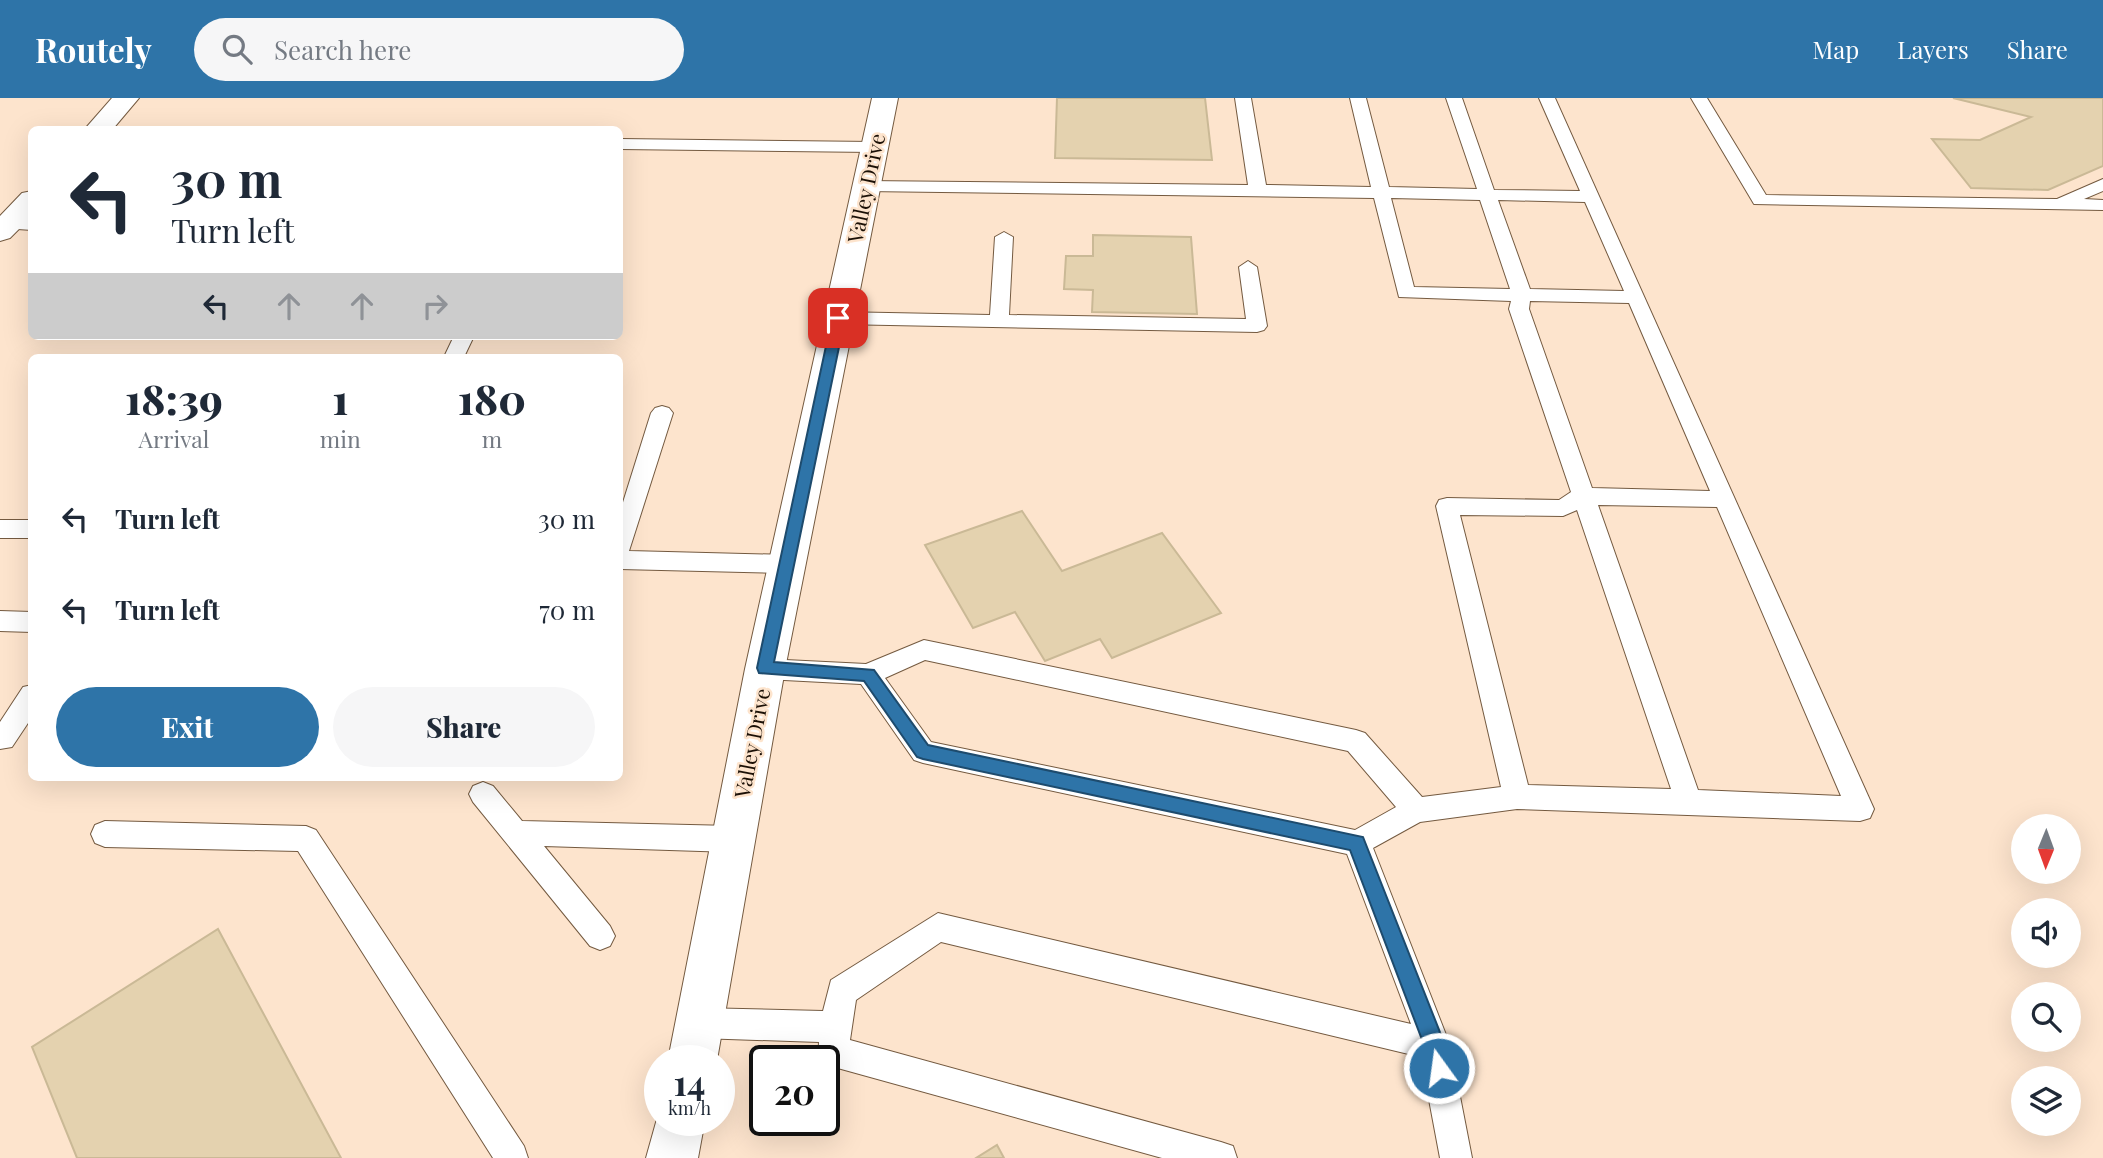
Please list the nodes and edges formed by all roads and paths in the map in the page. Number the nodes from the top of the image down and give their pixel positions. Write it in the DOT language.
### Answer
graph roads {
  1 [pos="126,98"];
  2 [pos="885,98"];
  3 [pos="1242,98"];
  4 [pos="1358,98"];
  5 [pos="1454,98"];
  6 [pos="1548,98"];
  7 [pos="1699,98"];
  8 [pos="101,126"];
  9 [pos="623,144"];
  10 [pos="873,147"];
  11 [pos="2103,184"];
  12 [pos="865,186"];
  13 [pos="1258,190"];
  14 [pos="1382,192"];
  15 [pos="1487,194"];
  16 [pos="1591,197"];
  17 [pos="28,205"];
  18 [pos="2057,205"];
  19 [pos="2103,205"];
  20 [pos="13,227"];
  21 [pos="1004,237"];
  22 [pos="1248,267"];
  23 [pos="1522,295"];
  24 [pos="1636,297"];
  25 [pos="838,318"];
  26 [pos="999,320"];
  27 [pos="662,413"];
  28 [pos="1582,496"];
  29 [pos="1723,499"];
  30 [pos="0,529"];
  31 [pos="28,529"];
  32 [pos="623,537"];
  33 [pos="623,560"];
  34 [pos="788,564"];
  35 [pos="0,621"];
  36 [pos="28,622"];
  37 [pos="765,668"];
  38 [pos="868,674"];
  39 [pos="28,701"];
  40 [pos="3,740"];
  41 [pos="483,794"];
  42 [pos="1517,797"];
  43 [pos="1689,802"];
  44 [pos="1416,810"];
  45 [pos="515,833"];
  46 [pos="105,834"];
  47 [pos="732,839"];
  48 [pos="1357,843"];
  49 [pos="600,936"];
  50 [pos="699,1023"];
  51 [pos="835,1027"];
  52 [pos="695,1045"];
  53 [pos="1434,1045"];
  54 [pos="677,1136"];
  55 [pos="512,1158"];
  56 [pos="672,1158"];
  57 [pos="1221,1158"];
  58 [pos="1456,1158"];
  1 -- 8 [label="street"];
  2 -- 10 [label="street, Valley Drive"];
  3 -- 13 [label="lane"];
  4 -- 14 [label="lane"];
  5 -- 15 [label="lane"];
  6 -- 16 [label="lane"];
  7 -- 18 [label="lane"];
  9 -- 10 [label="lane"];
  10 -- 12 [label="street, Valley Drive"];
  11 -- 18 [label="lane"];
  12 -- 13 [label="lane"];
  12 -- 25 [label="street, Valley Drive"];
  13 -- 14 [label="lane"];
  14 -- 15 [label="lane"];
  14 -- 23 [label="lane"];
  15 -- 16 [label="lane"];
  15 -- 23 [label="lane"];
  16 -- 24 [label="lane"];
  17 -- 20 [label="street"];
  18 -- 19 [label="lane"];
  21 -- 26 [label="lane"];
  22 -- 26 [label="lane"];
  23 -- 24 [label="lane"];
  23 -- 28 [label="lane"];
  24 -- 29 [label="lane"];
  25 -- 26 [label="lane"];
  25 -- 34 [label="street, Valley Drive"];
  27 -- 32 [label="lane"];
  28 -- 29 [label="lane"];
  28 -- 42 [label="lane"];
  28 -- 43 [label="lane"];
  29 -- 43 [label="lane"];
  30 -- 31 [label="lane"];
  33 -- 34 [label="lane"];
  34 -- 37 [label="street, Valley Drive"];
  35 -- 36 [label="lane"];
  37 -- 38 [label="lane"];
  37 -- 47 [label="street, Valley Drive"];
  38 -- 44 [label="lane"];
  38 -- 48 [label="lane"];
  39 -- 40 [label="lane"];
  41 -- 45 [label="lane"];
  42 -- 43 [label="lane"];
  42 -- 44 [label="lane"];
  44 -- 48 [label="lane"];
  45 -- 47 [label="lane"];
  45 -- 49 [label="lane"];
  46 -- 55 [label="lane"];
  47 -- 50 [label="street, Valley Drive"];
  48 -- 53 [label="lane"];
  50 -- 51 [label="lane"];
  50 -- 52 [label="street, Valley Drive"];
  51 -- 53 [label="lane"];
  51 -- 57 [label="lane"];
  53 -- 58 [label="lane"];
  54 -- 56 [label="street"];
}
